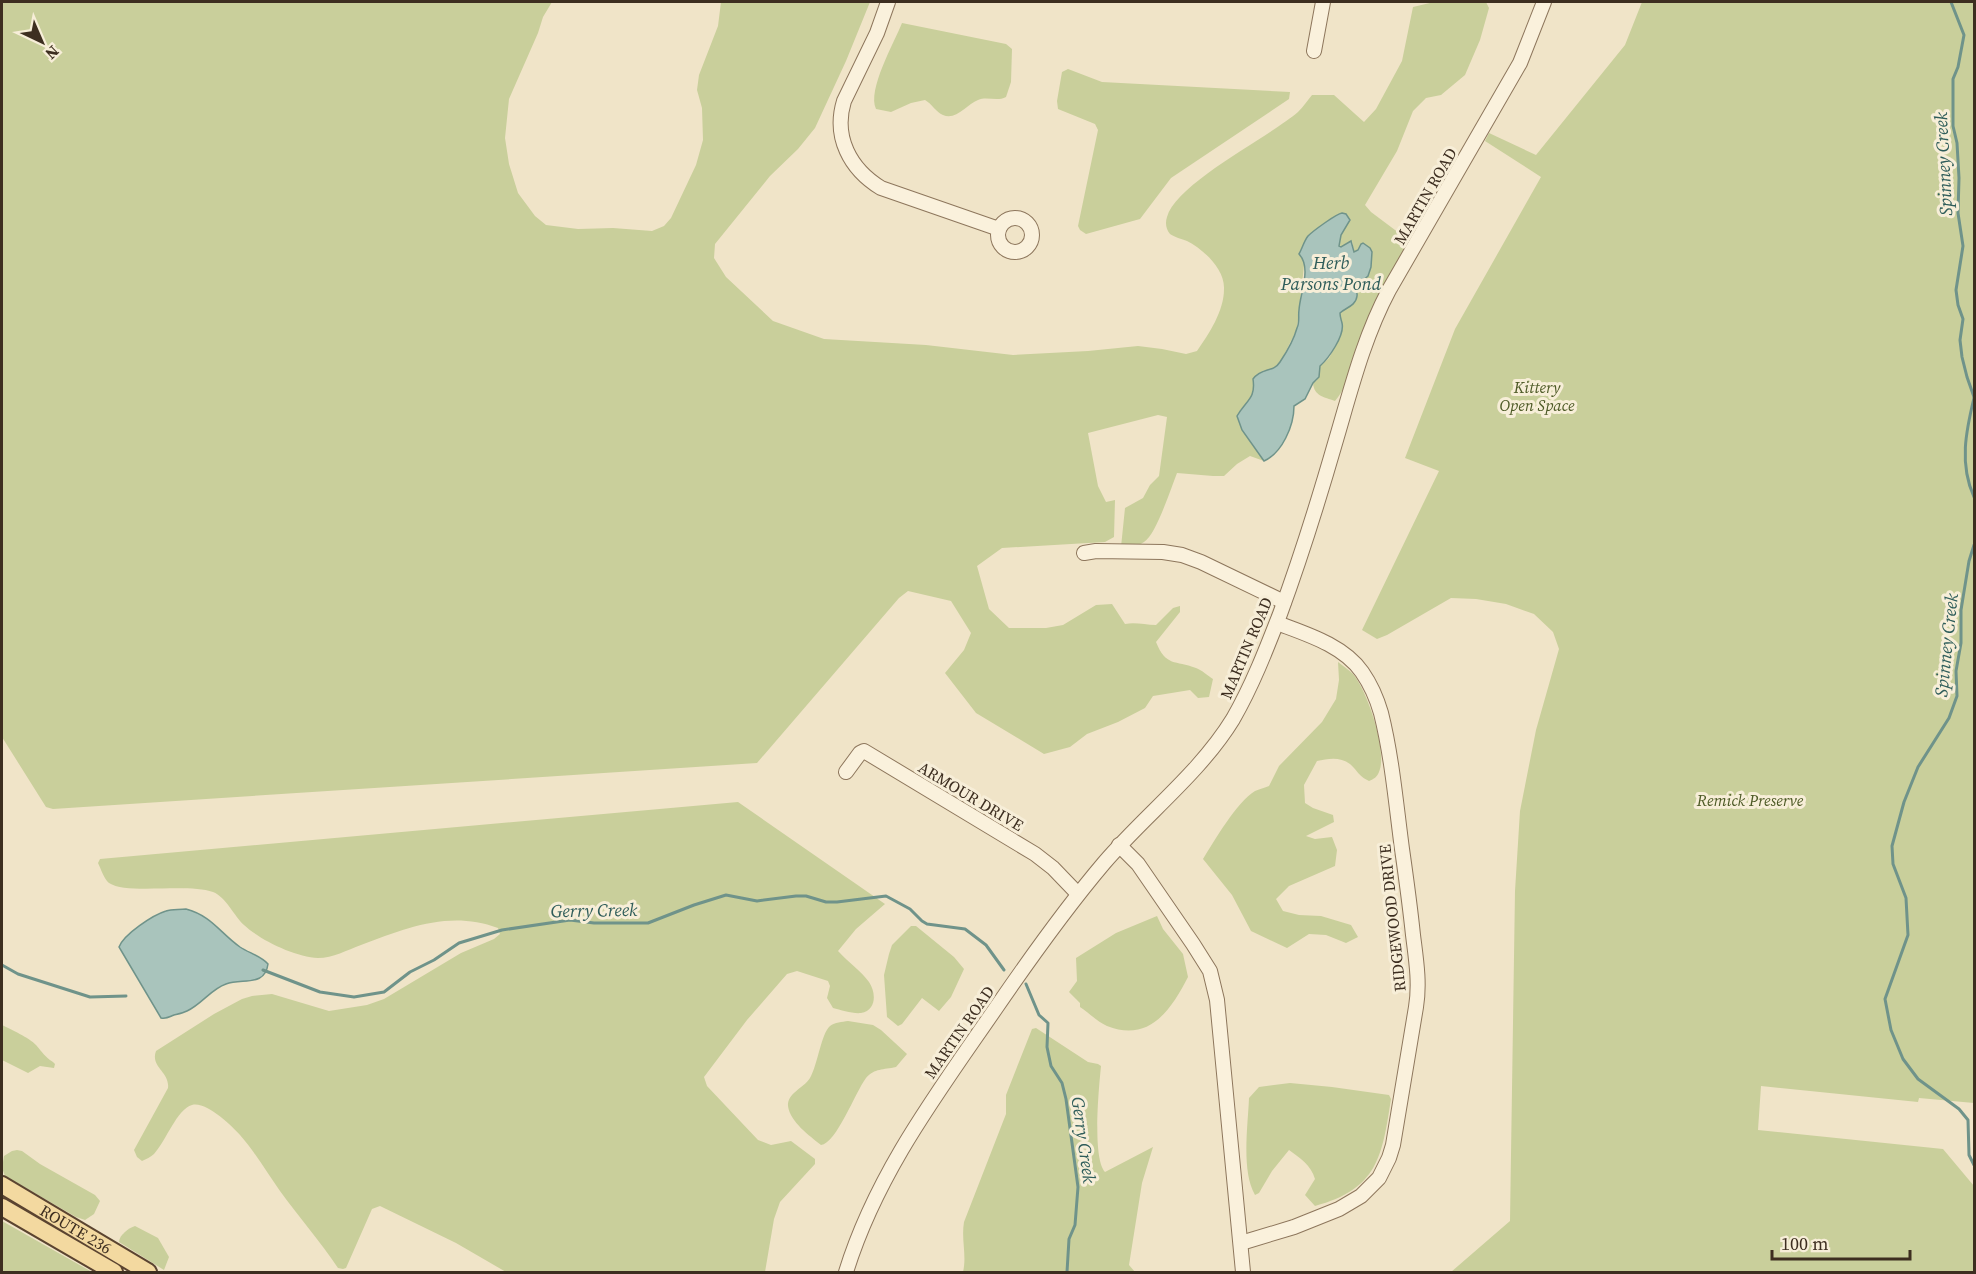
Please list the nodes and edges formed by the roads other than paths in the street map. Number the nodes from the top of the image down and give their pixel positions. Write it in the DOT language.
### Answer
graph roads {
  1 [pos="888,2"];
  2 [pos="1323,2"];
  3 [pos="1544,2"];
  4 [pos="1314,51"];
  5 [pos="999,229"];
  6 [pos="1084,553"];
  7 [pos="1284,602"];
  8 [pos="1277,623"];
  9 [pos="846,772"];
  10 [pos="1119,845"];
  11 [pos="1078,894"];
  12 [pos="2,1185"];
  13 [pos="2,1207"];
  14 [pos="1241,1243"];
  15 [pos="114,1272"];
  16 [pos="148,1272"];
  17 [pos="846,1272"];
  18 [pos="1243,1272"];
  1 -- 5 [label="street"];
  2 -- 4 [label="street"];
  3 -- 7 [label="street, MARTIN ROAD"];
  6 -- 7 [label="street"];
  7 -- 8 [label="street, MARTIN ROAD"];
  8 -- 10 [label="street, MARTIN ROAD"];
  8 -- 14 [label="street, RIDGEWOOD DRIVE"];
  9 -- 11 [label="street, ARMOUR DRIVE"];
  10 -- 11 [label="street, MARTIN ROAD"];
  10 -- 14 [label="street"];
  11 -- 17 [label="street, MARTIN ROAD"];
  12 -- 16 [label="main road, ROUTE 236"];
  13 -- 15 [label="main road, ROUTE 236"];
  14 -- 18 [label="street"];
}
